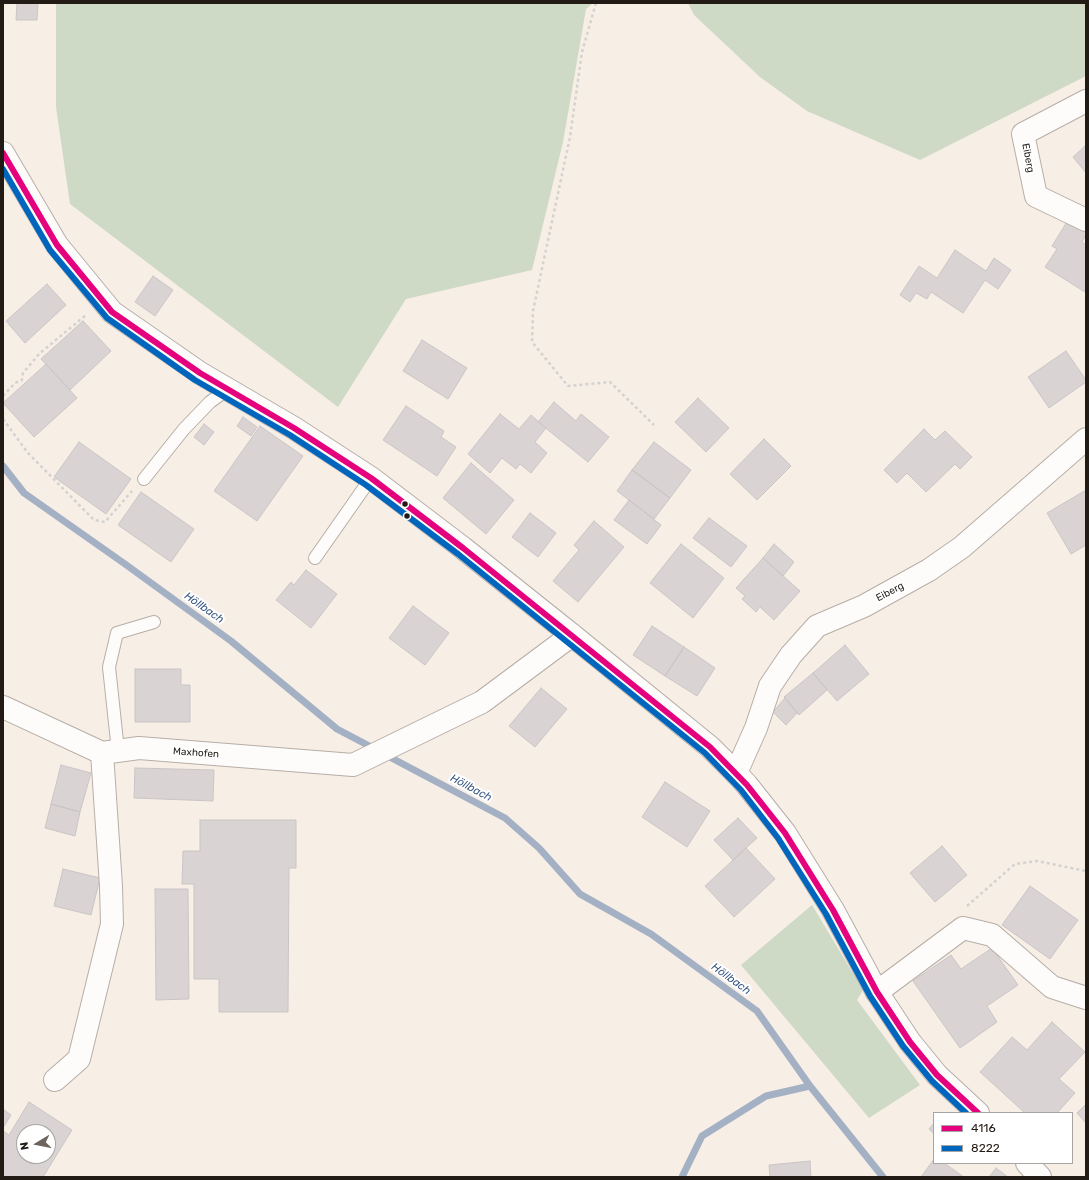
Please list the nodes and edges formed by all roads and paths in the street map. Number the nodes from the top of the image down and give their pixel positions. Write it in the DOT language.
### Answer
graph roads {
  1 [pos="596,3"];
  2 [pos="1086,101"];
  3 [pos="3,153"];
  4 [pos="1086,220"];
  5 [pos="106,304"];
  6 [pos="228,389"];
  7 [pos="3,396"];
  8 [pos="3,419"];
  9 [pos="654,425"];
  10 [pos="1086,439"];
  11 [pos="370,478"];
  12 [pos="144,479"];
  13 [pos="315,558"];
  14 [pos="154,622"];
  15 [pos="572,635"];
  16 [pos="3,707"];
  17 [pos="110,752"];
  18 [pos="736,773"];
  19 [pos="1086,871"];
  20 [pos="963,928"];
  21 [pos="877,992"];
  22 [pos="1086,998"];
  23 [pos="55,1080"];
  24 [pos="977,1112"];
  25 [pos="1028,1164"];
  26 [pos="1040,1177"];
  1 -- 9 [label="path"];
  2 -- 4 [label="street, Eiberg"];
  3 -- 5 [label="street"];
  5 -- 6 [label="street"];
  5 -- 7 [label="path"];
  6 -- 11 [label="street"];
  6 -- 12 [label="lane"];
  8 -- 12 [label="path"];
  10 -- 18 [label="street, Eiberg"];
  11 -- 13 [label="lane"];
  11 -- 15 [label="street"];
  14 -- 17 [label="lane"];
  15 -- 17 [label="street, Maxhofen"];
  15 -- 18 [label="street"];
  16 -- 17 [label="street"];
  17 -- 23 [label="street"];
  18 -- 21 [label="street"];
  19 -- 20 [label="path"];
  20 -- 21 [label="street"];
  20 -- 22 [label="street"];
  21 -- 24 [label="street"];
  25 -- 26 [label="street"];
}
